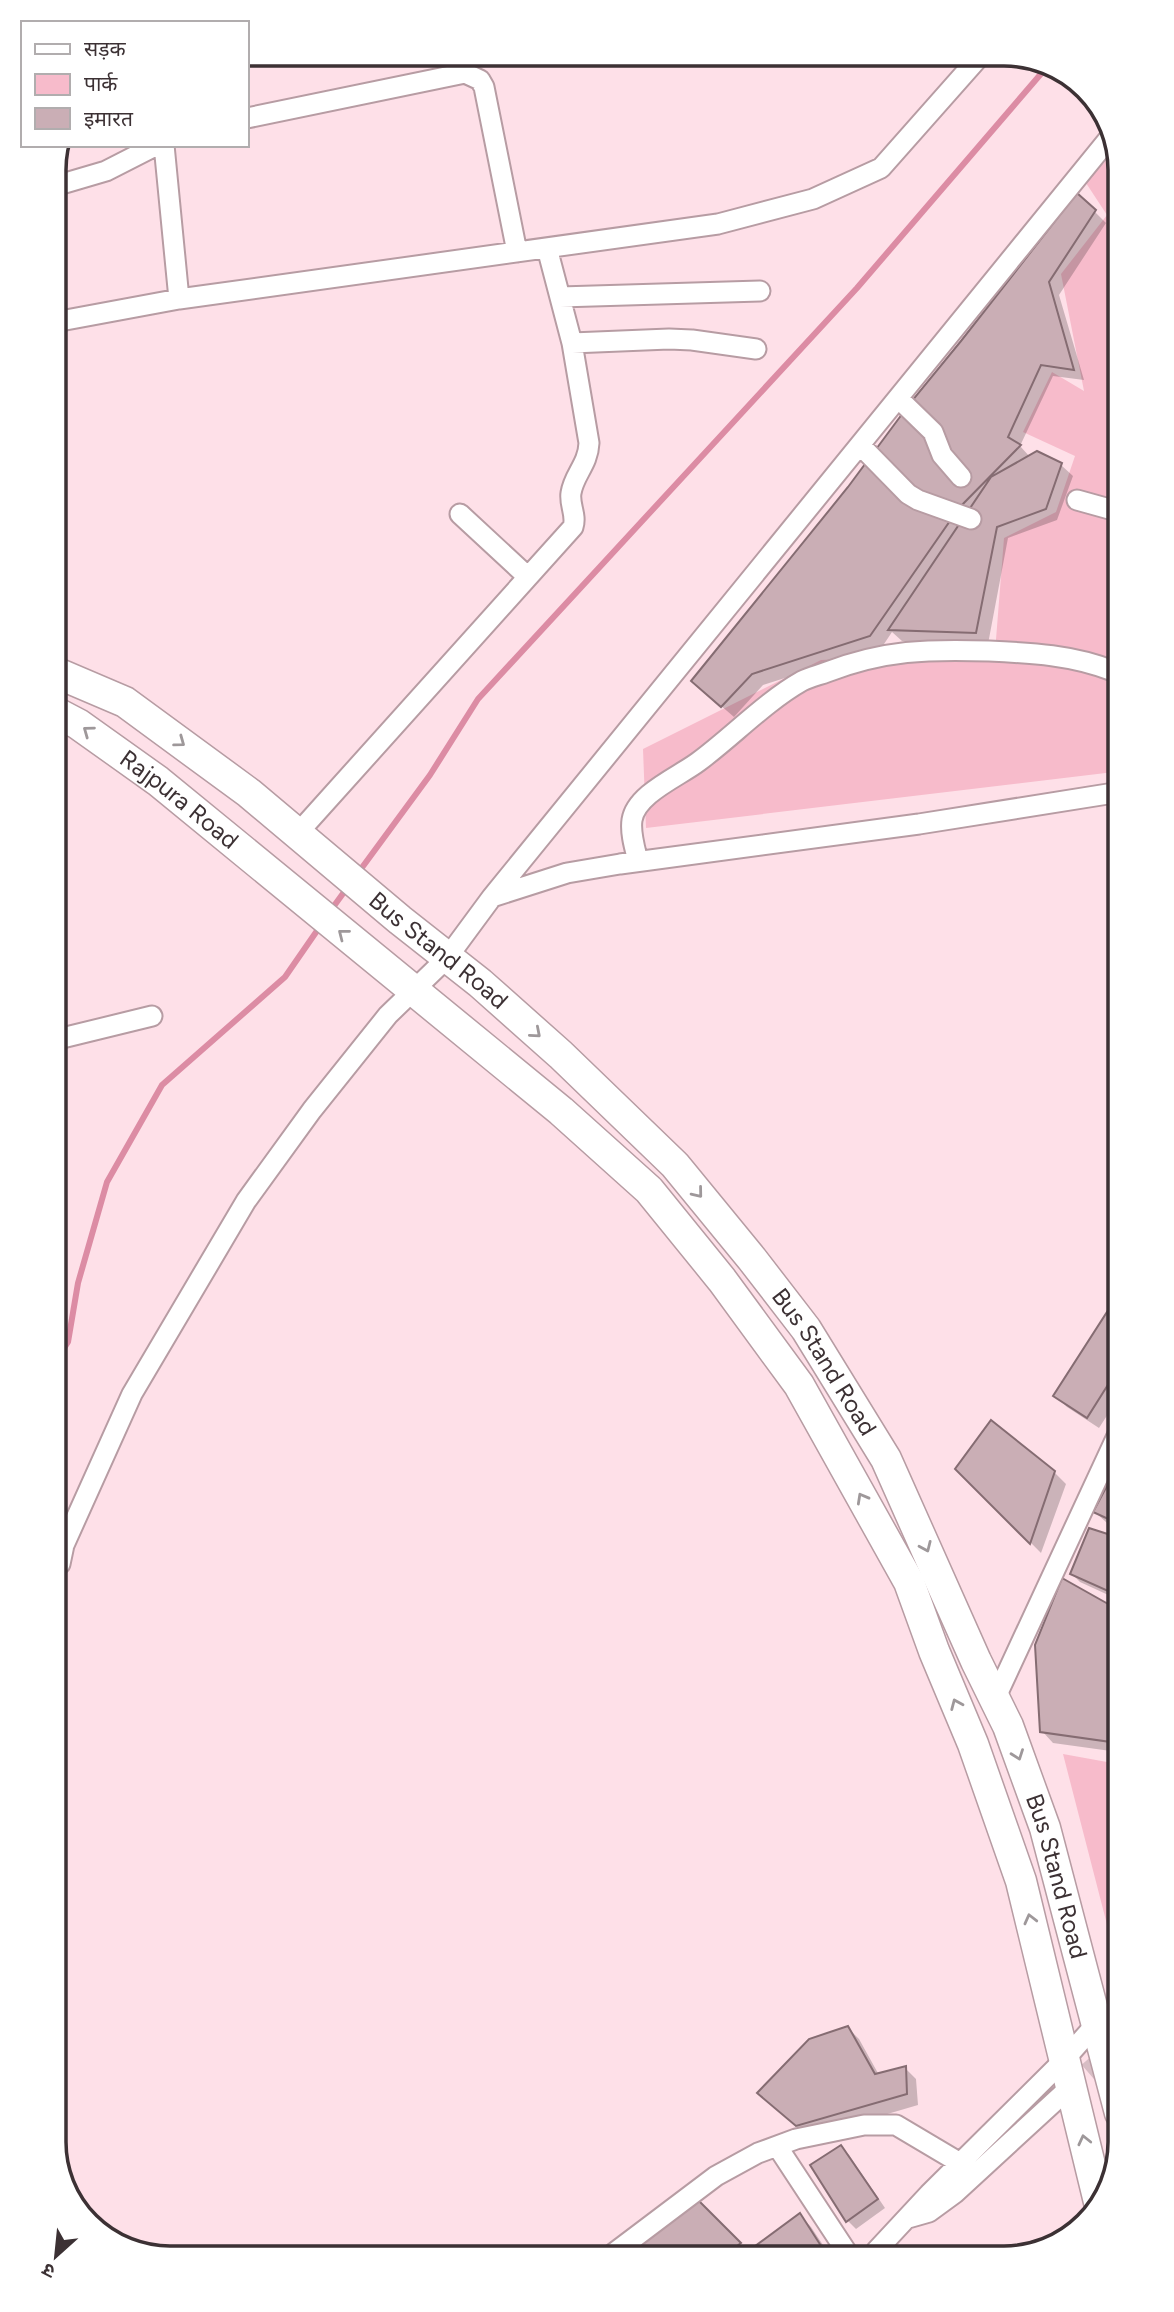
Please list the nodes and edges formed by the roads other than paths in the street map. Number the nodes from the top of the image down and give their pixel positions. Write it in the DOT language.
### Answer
graph roads {
  1 [pos="971,67"];
  2 [pos="248,118"];
  3 [pos="1104,145"];
  4 [pos="153,147"];
  5 [pos="164,147"];
  6 [pos="67,182"];
  7 [pos="547,248"];
  8 [pos="517,252"];
  9 [pos="760,291"];
  10 [pos="560,297"];
  11 [pos="179,299"];
  12 [pos="67,320"];
  13 [pos="572,343"];
  14 [pos="756,349"];
  15 [pos="898,398"];
  16 [pos="860,445"];
  17 [pos="961,477"];
  18 [pos="1077,500"];
  19 [pos="1108,509"];
  20 [pos="460,514"];
  21 [pos="971,519"];
  22 [pos="528,577"];
  23 [pos="1108,669"];
  24 [pos="67,677"];
  25 [pos="67,718"];
  26 [pos="249,793"];
  27 [pos="1108,794"];
  28 [pos="298,833"];
  29 [pos="638,861"];
  30 [pos="295,895"];
  31 [pos="492,897"];
  32 [pos="447,958"];
  33 [pos="403,981"];
  34 [pos="152,1016"];
  35 [pos="67,1037"];
  36 [pos="1108,1455"];
  37 [pos="66,1540"];
  38 [pos="995,1699"];
  39 [pos="1108,2016"];
  40 [pos="1065,2059"];
  41 [pos="1066,2091"];
  42 [pos="776,2146"];
  43 [pos="960,2163"];
  44 [pos="1096,2189"];
  45 [pos="907,2218"];
  46 [pos="624,2246"];
  47 [pos="843,2246"];
  48 [pos="880,2246"];
  1 -- 7 [label="street"];
  2 -- 8 [label="street"];
  3 -- 15 [label="street"];
  4 -- 6 [label="street"];
  5 -- 11 [label="street"];
  7 -- 8 [label="street"];
  7 -- 10 [label="street"];
  8 -- 11 [label="street"];
  9 -- 10 [label="street"];
  10 -- 13 [label="street"];
  11 -- 12 [label="street"];
  13 -- 14 [label="street"];
  13 -- 22 [label="street"];
  15 -- 16 [label="street"];
  15 -- 17 [label="street"];
  16 -- 21 [label="street"];
  16 -- 31 [label="street"];
  18 -- 19 [label="street"];
  20 -- 22 [label="street"];
  22 -- 28 [label="street"];
  23 -- 29 [label="street"];
  24 -- 26 [label="main road, Rajpura Road, one-way"];
  30 -- 25 [label="main road, Rajpura Road, one-way"];
  26 -- 28 [label="main road, Bus Stand Road"];
  27 -- 29 [label="street"];
  28 -- 32 [label="main road, Bus Stand Road"];
  29 -- 31 [label="street"];
  33 -- 30 [label="main road, Bus Stand Road, one-way"];
  31 -- 32 [label="street"];
  32 -- 33 [label="street"];
  32 -- 38 [label="main road, Bus Stand Road, one-way"];
  33 -- 37 [label="street"];
  40 -- 33 [label="main road, Bus Stand Road, one-way"];
  34 -- 35 [label="street"];
  36 -- 38 [label="street"];
  38 -- 39 [label="main road, Bus Stand Road, one-way"];
  39 -- 40 [label="street"];
  40 -- 43 [label="street"];
  44 -- 40 [label="main road, Bus Stand Road, one-way"];
  41 -- 45 [label="street"];
  42 -- 43 [label="street"];
  42 -- 46 [label="street"];
  42 -- 47 [label="street"];
  43 -- 45 [label="street"];
  45 -- 48 [label="street"];
}
